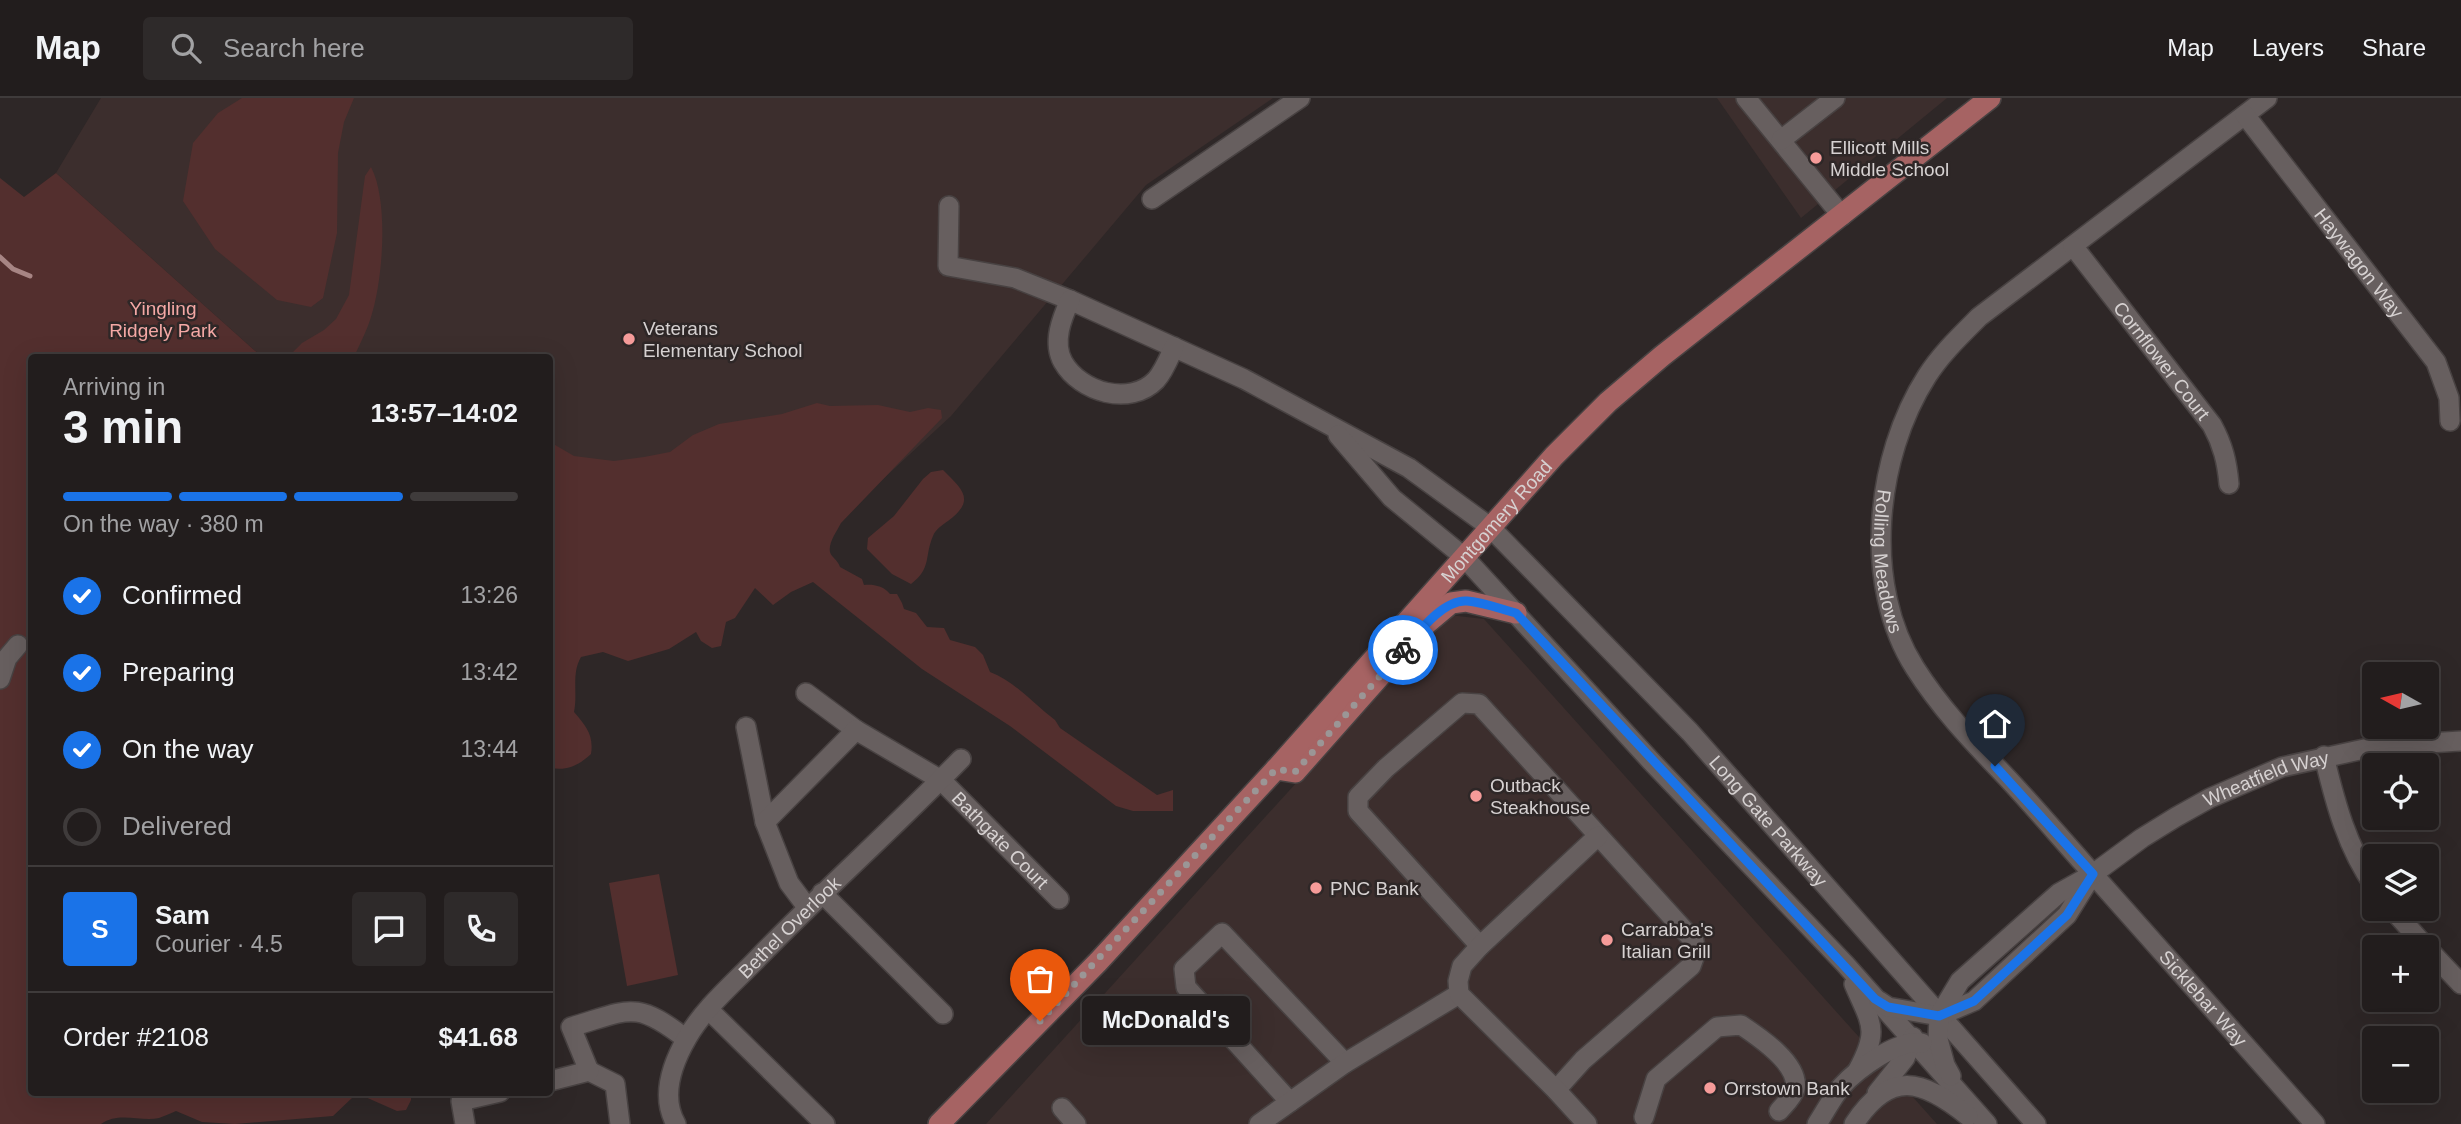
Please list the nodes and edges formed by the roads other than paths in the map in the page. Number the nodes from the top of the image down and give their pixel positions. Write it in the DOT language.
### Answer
graph roads {
  1 [pos="1300,98"];
  2 [pos="1746,98"];
  3 [pos="1835,98"];
  4 [pos="1990,98"];
  5 [pos="2267,98"];
  6 [pos="2245,116"];
  7 [pos="1781,140"];
  8 [pos="1152,199"];
  9 [pos="949,206"];
  10 [pos="1842,216"];
  11 [pos="2073,246"];
  12 [pos="1070,300"];
  13 [pos="1174,347"];
  14 [pos="2450,421"];
  15 [pos="1329,424"];
  16 [pos="2229,484"];
  17 [pos="1490,527"];
  18 [pos="1464,557"];
  19 [pos="1516,613"];
  20 [pos="18,645"];
  21 [pos="0,679"];
  22 [pos="806,693"];
  23 [pos="746,727"];
  24 [pos="856,730"];
  25 [pos="2461,740"];
  26 [pos="2324,756"];
  27 [pos="961,759"];
  28 [pos="1276,769"];
  29 [pos="941,780"];
  30 [pos="765,822"];
  31 [pos="1598,836"];
  32 [pos="2362,869"];
  33 [pos="2093,874"];
  34 [pos="822,893"];
  35 [pos="1059,899"];
  36 [pos="807,907"];
  37 [pos="2403,921"];
  38 [pos="2416,935"];
  39 [pos="1480,946"];
  40 [pos="2439,960"];
  41 [pos="1844,964"];
  42 [pos="1908,981"];
  43 [pos="2461,984"];
  44 [pos="1459,993"];
  45 [pos="1875,999"];
  46 [pos="709,1010"];
  47 [pos="1914,1012"];
  48 [pos="943,1014"];
  49 [pos="1939,1016"];
  50 [pos="686,1040"];
  51 [pos="1912,1041"];
  52 [pos="1940,1046"];
  53 [pos="1345,1063"];
  54 [pos="1985,1066"];
  55 [pos="589,1071"];
  56 [pos="1857,1072"];
  57 [pos="553,1080"];
  58 [pos="1556,1090"];
  59 [pos="1957,1090"];
  60 [pos="483,1096"];
  61 [pos="1290,1102"];
  62 [pos="1867,1105"];
  63 [pos="1062,1108"];
  64 [pos="1779,1111"];
  65 [pos="1644,1117"];
  66 [pos="465,1124"];
  67 [pos="620,1124"];
  68 [pos="676,1124"];
  69 [pos="825,1124"];
  70 [pos="939,1124"];
  71 [pos="1076,1124"];
  72 [pos="1259,1124"];
  73 [pos="1587,1124"];
  74 [pos="1817,1124"];
  75 [pos="1854,1124"];
  76 [pos="1978,1124"];
  77 [pos="1987,1124"];
  78 [pos="2036,1124"];
  79 [pos="2315,1124"];
  1 -- 8 [label="street"];
  2 -- 7 [label="street"];
  3 -- 7 [label="street"];
  4 -- 10 [label="main road, Montgomery Road"];
  5 -- 6 [label="street, Rolling Meadows"];
  6 -- 11 [label="street, Rolling Meadows"];
  6 -- 14 [label="street, Haywagon Way"];
  7 -- 10 [label="street"];
  9 -- 12 [label="street, Long Gate Parkway"];
  10 -- 17 [label="main road, Montgomery Road"];
  11 -- 16 [label="street, Cornflower Court"];
  11 -- 33 [label="street, Rolling Meadows"];
  12 -- 13 [label="street, Long Gate Parkway"];
  12 -- 13 [label="street"];
  13 -- 15 [label="street, Long Gate Parkway"];
  15 -- 17 [label="street, Long Gate Parkway"];
  15 -- 18 [label="street, Long Gate Parkway"];
  17 -- 18 [label="main road, Montgomery Road"];
  17 -- 42 [label="street, Long Gate Parkway"];
  18 -- 19 [label="street, Long Gate Parkway"];
  18 -- 28 [label="main road, Montgomery Road"];
  19 -- 28 [label="main road"];
  19 -- 41 [label="street, Long Gate Parkway"];
  20 -- 21 [label="street"];
  22 -- 24 [label="street, Bathgate Court"];
  23 -- 30 [label="street"];
  24 -- 29 [label="street, Bathgate Court"];
  24 -- 30 [label="street"];
  25 -- 26 [label="street, Wheatfield Way"];
  26 -- 32 [label="street"];
  26 -- 33 [label="street, Wheatfield Way"];
  27 -- 29 [label="street, Bethel Overlook"];
  28 -- 70 [label="main road, Montgomery Road"];
  29 -- 34 [label="street, Bethel Overlook"];
  29 -- 35 [label="street, Bathgate Court"];
  30 -- 36 [label="street"];
  31 -- 39 [label="street"];
  31 -- 39 [label="street"];
  31 -- 58 [label="street"];
  33 -- 49 [label="street, Wheatfield Way"];
  33 -- 79 [label="street, Sicklebar Way"];
  34 -- 36 [label="street, Bethel Overlook"];
  34 -- 48 [label="street"];
  36 -- 46 [label="street, Bethel Overlook"];
  37 -- 38 [label="street"];
  39 -- 44 [label="street"];
  40 -- 43 [label="street"];
  41 -- 45 [label="street, Long Gate Parkway"];
  41 -- 56 [label="street"];
  42 -- 47 [label="street"];
  42 -- 49 [label="street, Long Gate Parkway"];
  44 -- 53 [label="street"];
  44 -- 58 [label="street"];
  45 -- 47 [label="street"];
  45 -- 51 [label="street, Long Gate Parkway"];
  46 -- 50 [label="street, Bethel Overlook"];
  46 -- 69 [label="street"];
  47 -- 49 [label="street"];
  47 -- 51 [label="street"];
  49 -- 52 [label="street"];
  49 -- 54 [label="street, Long Gate Parkway"];
  50 -- 55 [label="street"];
  50 -- 68 [label="street, Bethel Overlook"];
  51 -- 52 [label="street"];
  51 -- 56 [label="street"];
  51 -- 59 [label="street, Long Gate Parkway"];
  51 -- 62 [label="street"];
  52 -- 54 [label="street"];
  52 -- 59 [label="street"];
  53 -- 61 [label="street"];
  53 -- 61 [label="street"];
  54 -- 78 [label="street, Long Gate Parkway"];
  55 -- 57 [label="street"];
  55 -- 67 [label="street"];
  56 -- 74 [label="street"];
  58 -- 73 [label="street"];
  59 -- 77 [label="street, Long Gate Parkway"];
  60 -- 66 [label="street"];
  61 -- 72 [label="street"];
  62 -- 75 [label="street"];
  62 -- 76 [label="street"];
  63 -- 71 [label="street"];
  64 -- 65 [label="street"];
}
